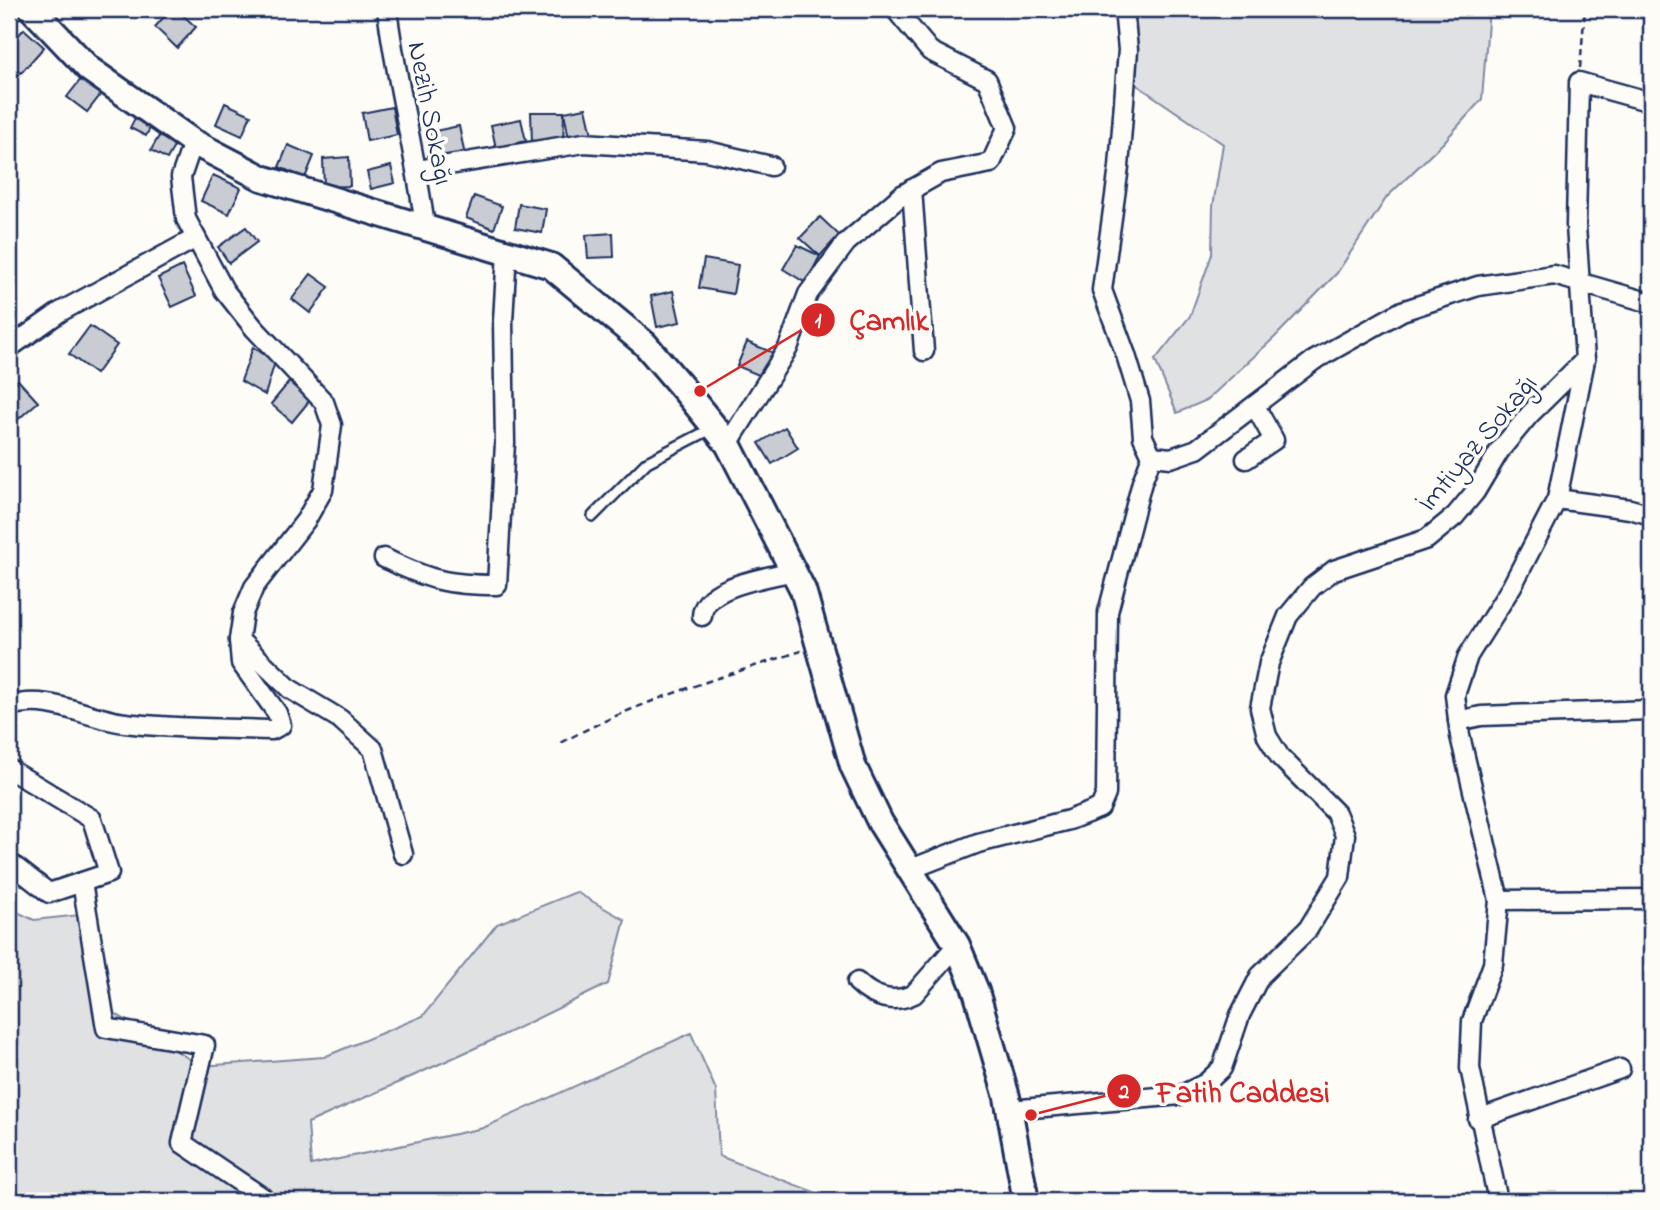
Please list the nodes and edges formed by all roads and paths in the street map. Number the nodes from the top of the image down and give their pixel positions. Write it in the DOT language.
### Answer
graph roads {
  1 [pos="32,9"];
  2 [pos="387,9"];
  3 [pos="895,9"];
  4 [pos="1124,9"];
  5 [pos="1586,9"];
  6 [pos="1579,82"];
  7 [pos="1651,102"];
  8 [pos="192,142"];
  9 [pos="771,166"];
  10 [pos="418,170"];
  11 [pos="912,189"];
  12 [pos="425,227"];
  13 [pos="196,239"];
  14 [pos="507,253"];
  15 [pos="1579,280"];
  16 [pos="1651,303"];
  17 [pos="9,348"];
  18 [pos="924,351"];
  19 [pos="1585,360"];
  20 [pos="1255,406"];
  21 [pos="722,435"];
  22 [pos="1152,456"];
  23 [pos="1246,458"];
  24 [pos="1557,499"];
  25 [pos="1651,515"];
  26 [pos="593,516"];
  27 [pos="384,558"];
  28 [pos="793,571"];
  29 [pos="702,616"];
  30 [pos="239,640"];
  31 [pos="817,645"];
  32 [pos="9,706"];
  33 [pos="1651,710"];
  34 [pos="1458,720"];
  35 [pos="561,743"];
  36 [pos="9,769"];
  37 [pos="403,854"];
  38 [pos="9,862"];
  39 [pos="911,869"];
  40 [pos="82,882"];
  41 [pos="1651,899"];
  42 [pos="1499,900"];
  43 [pos="957,946"];
  44 [pos="857,982"];
  45 [pos="1620,1069"];
  46 [pos="1010,1110"];
  47 [pos="1479,1119"];
  48 [pos="261,1201"];
  49 [pos="1026,1201"];
  50 [pos="1498,1201"];
  1 -- 8 [label="street"];
  2 -- 10 [label="street, Nezih Sokağı"];
  3 -- 11 [label="street"];
  4 -- 22 [label="street"];
  5 -- 6 [label="path"];
  6 -- 7 [label="street"];
  6 -- 15 [label="street"];
  8 -- 12 [label="street"];
  8 -- 13 [label="street"];
  9 -- 10 [label="street"];
  10 -- 12 [label="street, Nezih Sokağı"];
  11 -- 18 [label="street"];
  11 -- 21 [label="street"];
  12 -- 14 [label="street"];
  13 -- 17 [label="street"];
  13 -- 30 [label="street"];
  14 -- 21 [label="street"];
  14 -- 27 [label="street"];
  15 -- 16 [label="street"];
  15 -- 19 [label="street"];
  15 -- 20 [label="street"];
  19 -- 24 [label="street"];
  19 -- 46 [label="street, İmtiyaz Sokağı"];
  20 -- 22 [label="street"];
  20 -- 23 [label="street"];
  21 -- 26 [label="lane"];
  21 -- 28 [label="street"];
  22 -- 39 [label="street"];
  24 -- 25 [label="street"];
  24 -- 34 [label="street"];
  28 -- 29 [label="street"];
  28 -- 31 [label="street"];
  30 -- 32 [label="street"];
  30 -- 37 [label="street"];
  31 -- 35 [label="path"];
  31 -- 39 [label="street"];
  33 -- 34 [label="street"];
  34 -- 42 [label="street"];
  36 -- 40 [label="street"];
  38 -- 40 [label="street"];
  39 -- 43 [label="street"];
  40 -- 48 [label="street"];
  41 -- 42 [label="street"];
  42 -- 47 [label="street"];
  43 -- 44 [label="street"];
  43 -- 46 [label="street"];
  45 -- 47 [label="street"];
  46 -- 49 [label="street"];
  47 -- 50 [label="street"];
}
